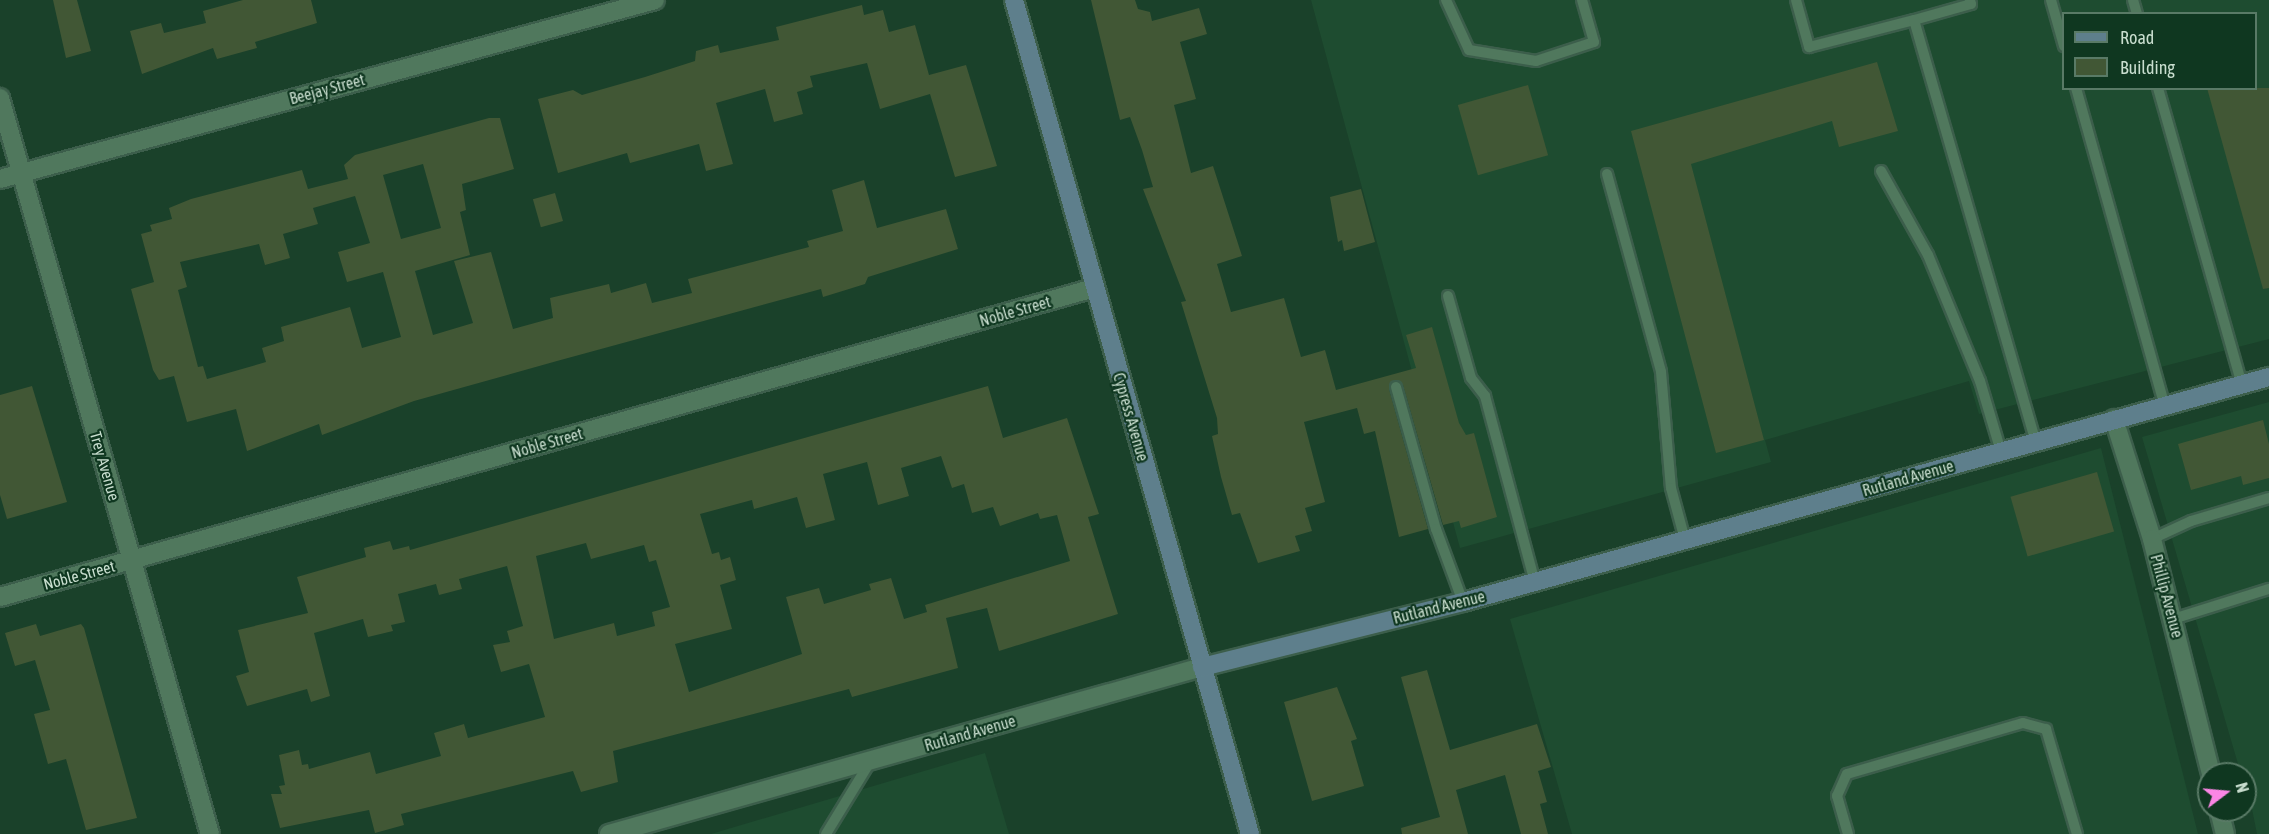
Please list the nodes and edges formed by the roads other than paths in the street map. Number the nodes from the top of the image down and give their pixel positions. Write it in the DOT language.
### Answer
graph roads {
  1 [pos="655,0"];
  2 [pos="1014,0"];
  3 [pos="1446,0"];
  4 [pos="1582,0"];
  5 [pos="1796,0"];
  6 [pos="1970,0"];
  7 [pos="2051,0"];
  8 [pos="1914,20"];
  9 [pos="2062,39"];
  10 [pos="2077,90"];
  11 [pos="2159,90"];
  12 [pos="0,98"];
  13 [pos="1881,171"];
  14 [pos="21,173"];
  15 [pos="1607,174"];
  16 [pos="0,179"];
  17 [pos="1094,288"];
  18 [pos="1448,296"];
  19 [pos="2269,377"];
  20 [pos="2242,385"];
  21 [pos="1396,387"];
  22 [pos="2165,407"];
  23 [pos="2114,420"];
  24 [pos="2036,442"];
  25 [pos="2001,452"];
  26 [pos="2269,498"];
  27 [pos="2152,539"];
  28 [pos="1685,540"];
  29 [pos="132,561"];
  30 [pos="1535,582"];
  31 [pos="2269,589"];
  32 [pos="0,597"];
  33 [pos="1463,602"];
  34 [pos="2173,619"];
  35 [pos="1202,667"];
  36 [pos="870,762"];
  37 [pos="2208,762"];
  38 [pos="210,834"];
  39 [pos="609,834"];
  40 [pos="826,834"];
  41 [pos="1250,834"];
  42 [pos="1848,834"];
  43 [pos="2077,834"];
  1 -- 14 [label="street, Beejay Street"];
  2 -- 17 [label="street, Cypress Avenue"];
  3 -- 4 [label="lane"];
  5 -- 8 [label="lane"];
  6 -- 8 [label="lane"];
  7 -- 9 [label="lane"];
  8 -- 24 [label="lane"];
  10 -- 22 [label="lane"];
  11 -- 20 [label="lane"];
  12 -- 14 [label="street, Trey Avenue"];
  13 -- 25 [label="lane"];
  14 -- 16 [label="street, Beejay Street"];
  14 -- 29 [label="street, Trey Avenue"];
  15 -- 28 [label="lane"];
  17 -- 29 [label="street, Noble Street"];
  17 -- 35 [label="street, Cypress Avenue"];
  18 -- 30 [label="lane"];
  19 -- 20 [label="street, Rutland Avenue"];
  20 -- 22 [label="street, Rutland Avenue"];
  21 -- 33 [label="lane"];
  22 -- 23 [label="street, Rutland Avenue"];
  23 -- 24 [label="street, Rutland Avenue"];
  23 -- 27 [label="street, Phillip Avenue"];
  24 -- 25 [label="street, Rutland Avenue"];
  25 -- 28 [label="street, Rutland Avenue"];
  26 -- 27 [label="lane"];
  27 -- 34 [label="street, Phillip Avenue"];
  28 -- 30 [label="street, Rutland Avenue"];
  29 -- 32 [label="street, Noble Street"];
  29 -- 38 [label="street, Trey Avenue"];
  30 -- 33 [label="street, Rutland Avenue"];
  31 -- 34 [label="lane"];
  33 -- 35 [label="street, Rutland Avenue"];
  34 -- 37 [label="street, Phillip Avenue"];
  35 -- 36 [label="street, Rutland Avenue"];
  35 -- 41 [label="street, Cypress Avenue"];
  36 -- 39 [label="street, Rutland Avenue"];
  36 -- 40 [label="lane"];
  42 -- 43 [label="lane"];
}
